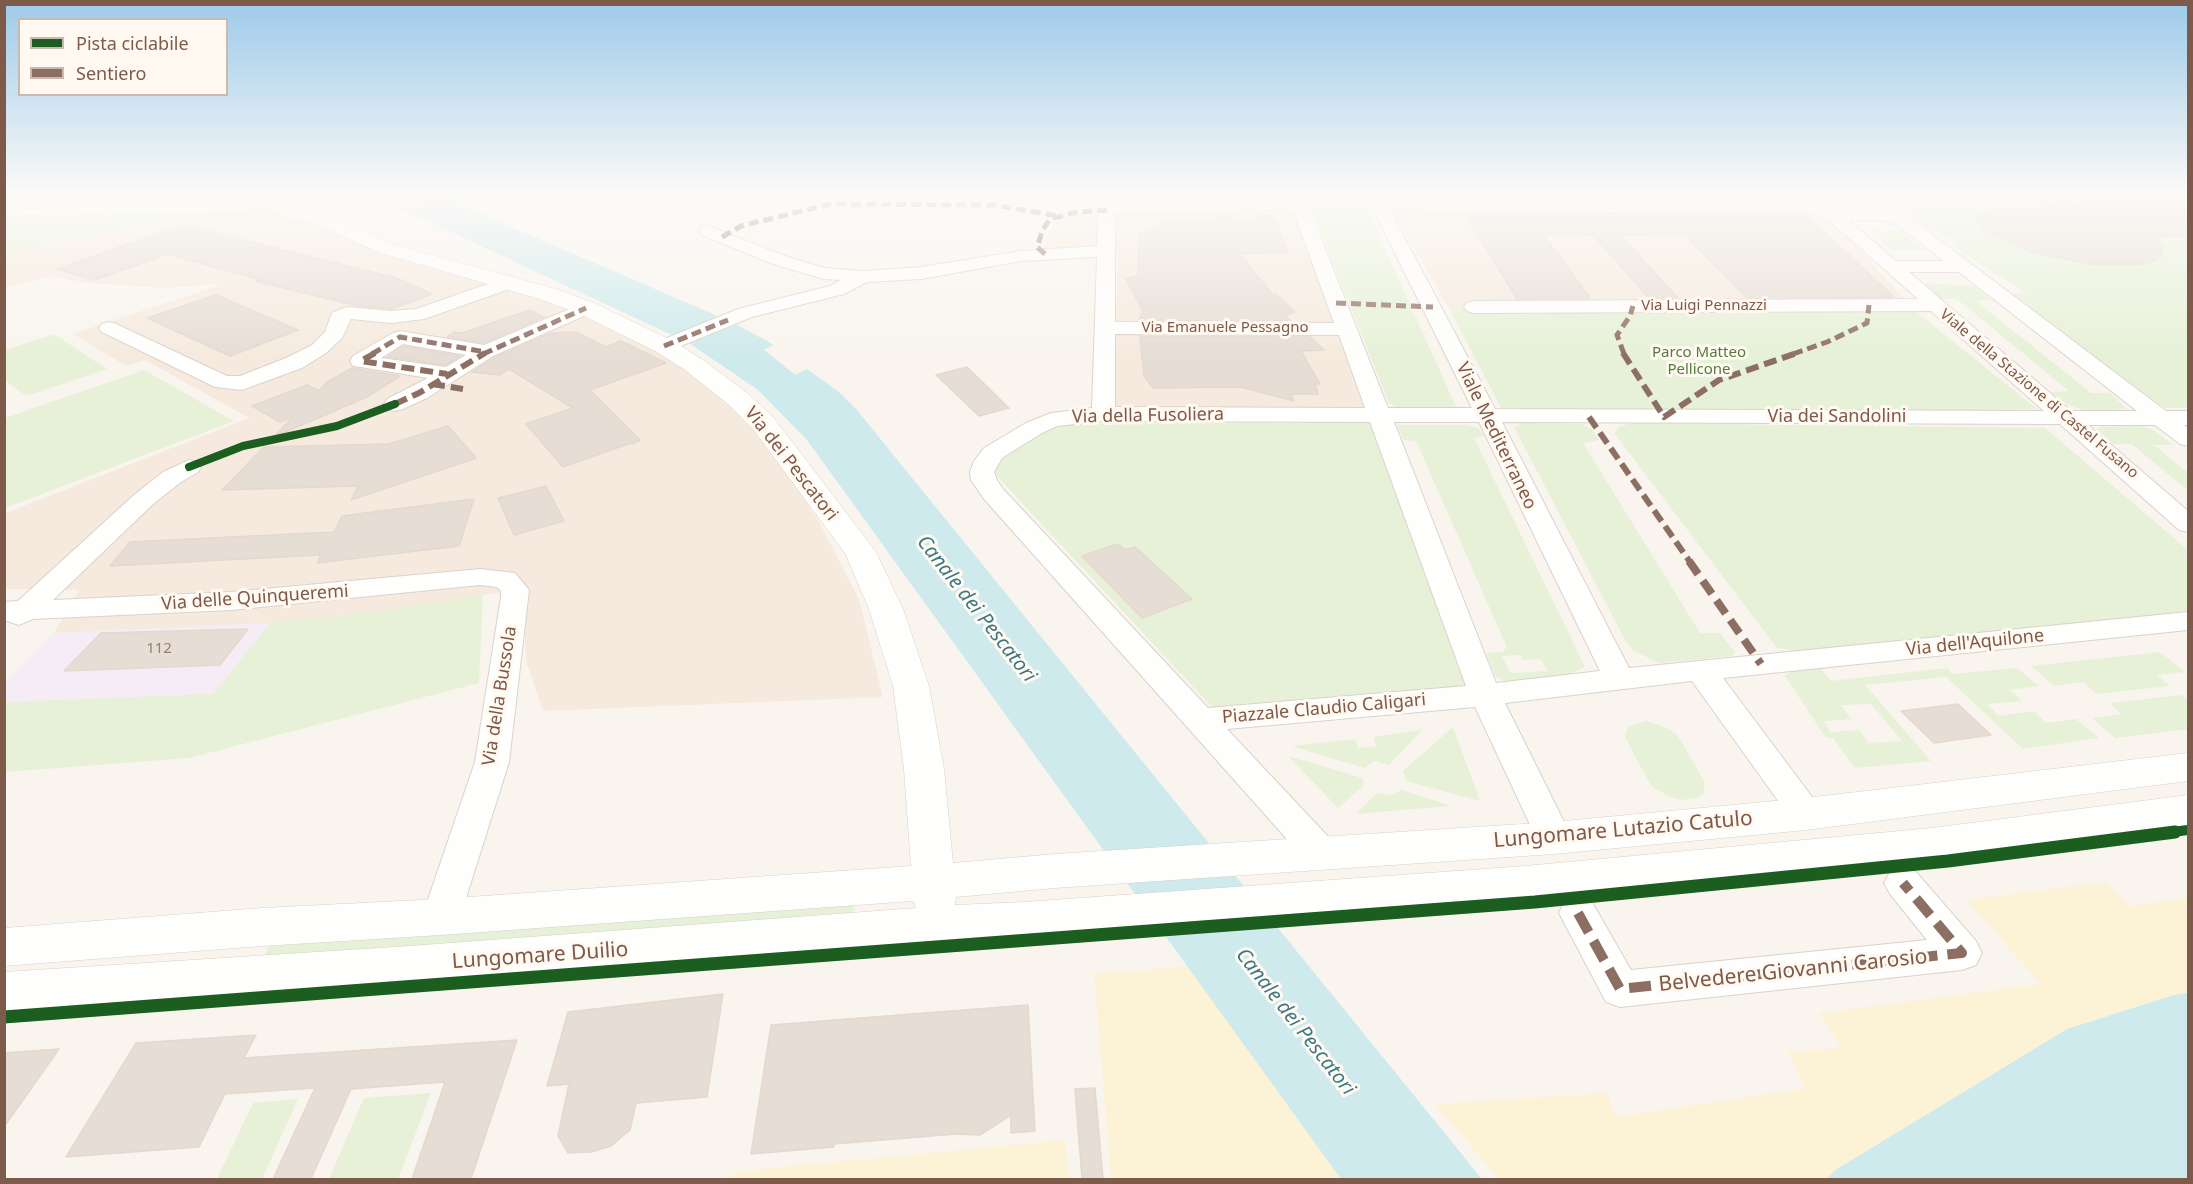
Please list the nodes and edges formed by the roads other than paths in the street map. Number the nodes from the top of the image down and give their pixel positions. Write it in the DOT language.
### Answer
graph roads {
  1 [pos="386,248"];
  2 [pos="750,248"];
  3 [pos="1316,248"];
  4 [pos="1402,248"];
  5 [pos="1871,248"];
  6 [pos="1940,248"];
  7 [pos="1106,251"];
  8 [pos="1890,266"];
  9 [pos="1965,267"];
  10 [pos="862,277"];
  11 [pos="508,282"];
  12 [pos="1934,305"];
  13 [pos="1474,307"];
  14 [pos="586,308"];
  15 [pos="109,328"];
  16 [pos="1104,328"];
  17 [pos="1346,328"];
  18 [pos="664,346"];
  19 [pos="486,352"];
  20 [pos="447,382"];
  21 [pos="395,404"];
  22 [pos="1103,414"];
  23 [pos="1379,416"];
  24 [pos="1486,416"];
  25 [pos="2066,418"];
  26 [pos="2161,418"];
  27 [pos="2188,418"];
  28 [pos="2188,439"];
  29 [pos="189,467"];
  30 [pos="2188,524"];
  31 [pos="505,579"];
  32 [pos="15,610"];
  33 [pos="2188,621"];
  34 [pos="4,630"];
  35 [pos="1761,664"];
  36 [pos="1700,670"];
  37 [pos="1619,679"];
  38 [pos="1485,694"];
  39 [pos="1200,720"];
  40 [pos="2188,767"];
  41 [pos="2188,810"];
  42 [pos="1806,814"];
  43 [pos="1554,838"];
  44 [pos="1323,855"];
  45 [pos="1055,871"];
  46 [pos="1903,883"];
  47 [pos="935,904"];
  48 [pos="1578,913"];
  49 [pos="441,917"];
  50 [pos="4,947"];
  51 [pos="4,993"];
  1 -- 11 [label="main road, Via dei Pescatori"];
  2 -- 10 [label="street"];
  3 -- 17 [label="street"];
  4 -- 24 [label="street, Viale Mediterraneo"];
  5 -- 8 [label="street, Viale della Stazione di Castel Fusano"];
  6 -- 9 [label="street"];
  7 -- 10 [label="street"];
  7 -- 16 [label="street"];
  8 -- 9 [label="street"];
  8 -- 12 [label="street, Viale della Stazione di Castel Fusano"];
  9 -- 26 [label="street"];
  10 -- 18 [label="street"];
  11 -- 14 [label="main road, Via dei Pescatori"];
  11 -- 15 [label="street"];
  12 -- 13 [label="street, Via Luigi Pennazzi"];
  12 -- 25 [label="street, Viale della Stazione di Castel Fusano"];
  14 -- 18 [label="main road, Via dei Pescatori"];
  14 -- 19 [label="street"];
  16 -- 17 [label="street, Via Emanuele Pessagno"];
  16 -- 22 [label="street"];
  17 -- 23 [label="street"];
  18 -- 47 [label="main road, Via dei Pescatori"];
  19 -- 20 [label="street"];
  19 -- 20 [label="street"];
  20 -- 21 [label="street"];
  22 -- 23 [label="street, Via della Fusoliera"];
  22 -- 39 [label="street, Via della Fusoliera"];
  23 -- 24 [label="street, Via della Fusoliera"];
  23 -- 38 [label="street"];
  24 -- 25 [label="street, Via dei Sandolini"];
  24 -- 37 [label="street, Viale Mediterraneo"];
  25 -- 26 [label="street, Via dei Sandolini"];
  25 -- 30 [label="street, Viale della Stazione di Castel Fusano"];
  26 -- 27 [label="street, Via dei Sandolini"];
  26 -- 28 [label="street"];
  29 -- 32 [label="street"];
  31 -- 32 [label="street, Via delle Quinqueremi"];
  31 -- 49 [label="street, Via della Bussola"];
  32 -- 34 [label="street"];
  33 -- 35 [label="street, Via dell'Aquilone"];
  35 -- 36 [label="street, Piazzale Claudio Caligari"];
  36 -- 37 [label="street, Piazzale Claudio Caligari"];
  36 -- 42 [label="street"];
  37 -- 38 [label="street, Piazzale Claudio Caligari"];
  38 -- 39 [label="street, Piazzale Claudio Caligari"];
  38 -- 43 [label="street"];
  39 -- 44 [label="street, Piazzale Claudio Caligari"];
  40 -- 42 [label="main road, Lungomare Lutazio Catulo"];
  41 -- 47 [label="main road, Lungomare Duilio"];
  42 -- 43 [label="main road, Lungomare Lutazio Catulo"];
  43 -- 44 [label="main road, Lungomare Lutazio Catulo"];
  44 -- 45 [label="main road, Lungomare Lutazio Catulo"];
  45 -- 47 [label="main road, Lungomare Duilio"];
  46 -- 48 [label="street, Belvedere Giovanni Carosio"];
  47 -- 49 [label="main road, Lungomare Duilio"];
  47 -- 51 [label="main road, Lungomare Duilio"];
  49 -- 50 [label="main road, Lungomare Duilio"];
}
